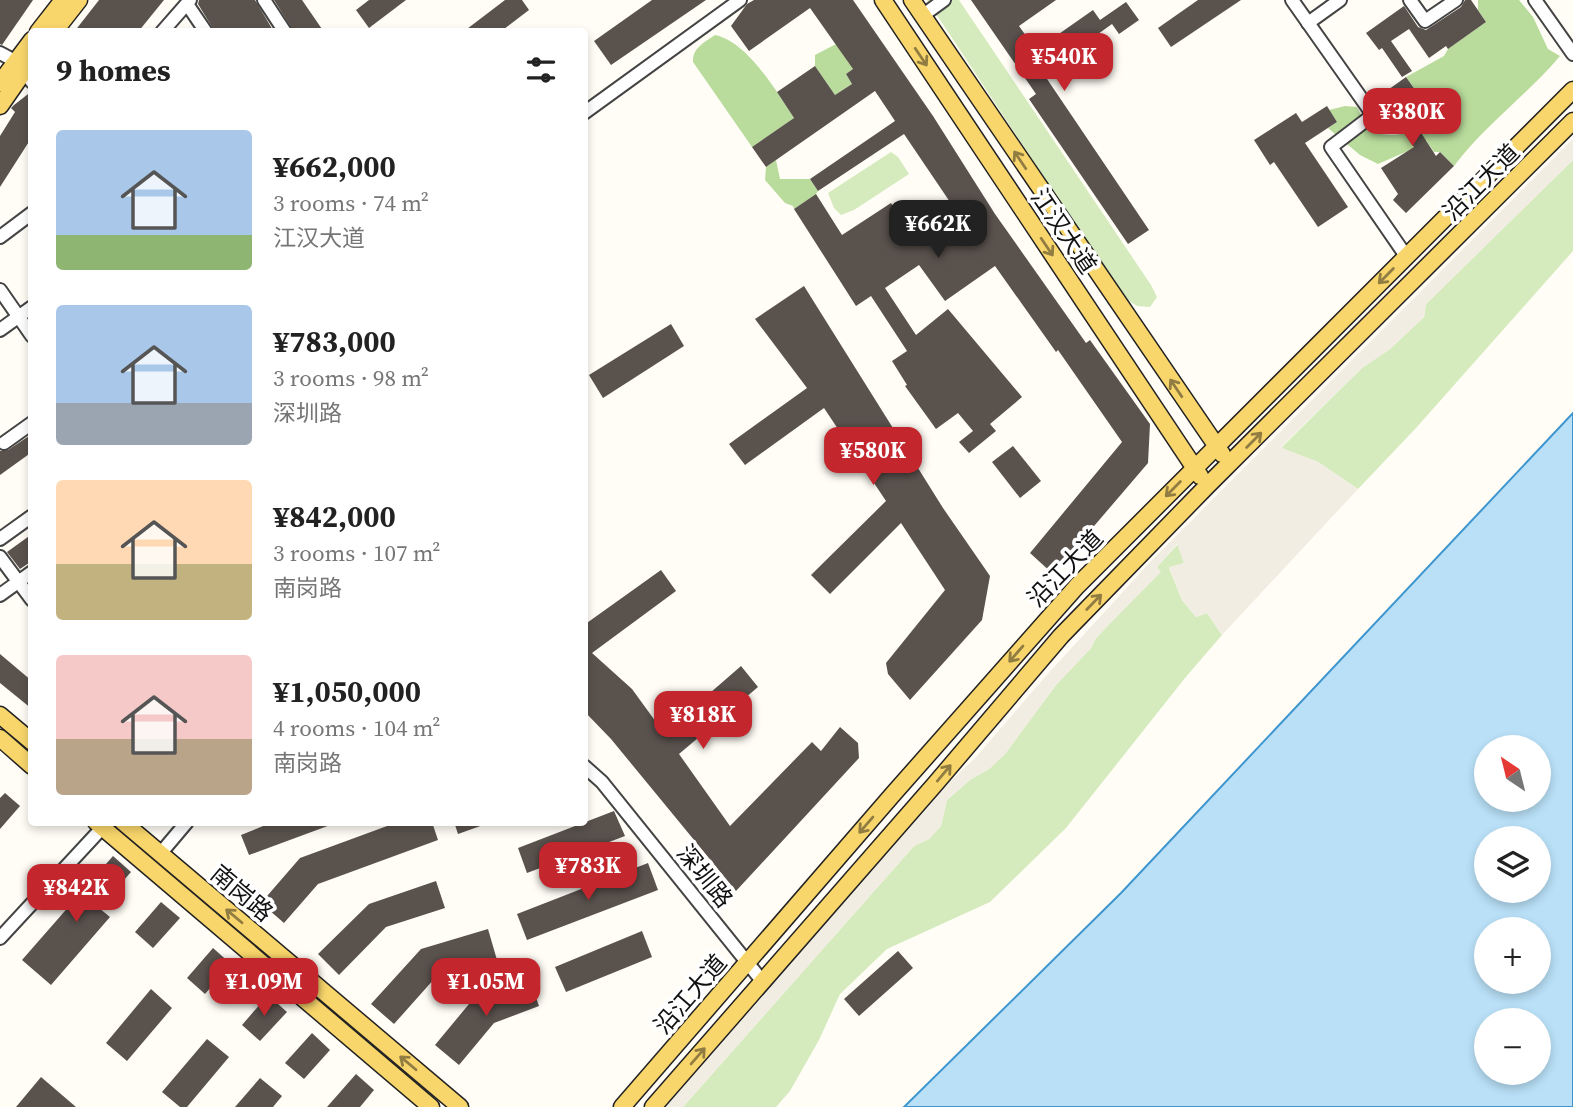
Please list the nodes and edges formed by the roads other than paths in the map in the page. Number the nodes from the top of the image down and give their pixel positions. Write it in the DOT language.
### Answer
graph roads {
  1 [pos="63,0"];
  2 [pos="79,0"];
  3 [pos="264,0"];
  4 [pos="740,0"];
  5 [pos="883,0"];
  6 [pos="912,0"];
  7 [pos="944,0"];
  8 [pos="1292,0"];
  9 [pos="1340,0"];
  10 [pos="1410,0"];
  11 [pos="1456,0"];
  12 [pos="1535,0"];
  13 [pos="189,2"];
  14 [pos="922,16"];
  15 [pos="1308,23"];
  16 [pos="41,28"];
  17 [pos="57,28"];
  18 [pos="166,28"];
  19 [pos="204,28"];
  20 [pos="282,28"];
  21 [pos="28,48"];
  22 [pos="1573,54"];
  23 [pos="20,65"];
  24 [pos="0,83"];
  25 [pos="1573,90"];
  26 [pos="0,106"];
  27 [pos="588,110"];
  28 [pos="1573,121"];
  29 [pos="28,216"];
  30 [pos="0,237"];
  31 [pos="1406,256"];
  32 [pos="0,290"];
  33 [pos="28,310"];
  34 [pos="18,316"];
  35 [pos="0,330"];
  36 [pos="28,330"];
  37 [pos="28,425"];
  38 [pos="1,442"];
  39 [pos="1215,446"];
  40 [pos="1230,464"];
  41 [pos="1194,468"];
  42 [pos="1208,485"];
  43 [pos="28,519"];
  44 [pos="0,539"];
  45 [pos="0,557"];
  46 [pos="28,575"];
  47 [pos="18,582"];
  48 [pos="0,595"];
  49 [pos="28,595"];
  50 [pos="0,715"];
  51 [pos="0,738"];
  52 [pos="28,739"];
  53 [pos="28,762"];
  54 [pos="588,770"];
  55 [pos="98,826"];
  56 [pos="100,826"];
  57 [pos="128,826"];
  58 [pos="184,826"];
  59 [pos="160,854"];
  60 [pos="0,937"];
  61 [pos="748,962"];
  62 [pos="763,982"];
  63 [pos="430,1107"];
  64 [pos="460,1107"];
  65 [pos="622,1107"];
  66 [pos="653,1107"];
  1 -- 16 [label="main road"];
  2 -- 17 [label="main road"];
  3 -- 20 [label="street"];
  4 -- 27 [label="street"];
  5 -- 41 [label="main road, 江汉大道, one-way"];
  6 -- 14 [label="main road, 江汉大道"];
  7 -- 14 [label="street"];
  8 -- 15 [label="street"];
  9 -- 15 [label="street"];
  10 -- 11 [label="street"];
  12 -- 22 [label="street"];
  13 -- 18 [label="street"];
  13 -- 19 [label="street"];
  39 -- 14 [label="main road, 江汉大道, one-way"];
  15 -- 31 [label="street"];
  21 -- 23 [label="main road"];
  23 -- 24 [label="main road"];
  23 -- 26 [label="main road"];
  25 -- 31 [label="main road, 沿江大道"];
  40 -- 28 [label="main road, 沿江大道, one-way"];
  29 -- 30 [label="street"];
  31 -- 39 [label="main road, 沿江大道, one-way"];
  32 -- 34 [label="street"];
  33 -- 34 [label="street"];
  34 -- 35 [label="street"];
  34 -- 36 [label="street"];
  37 -- 38 [label="street"];
  39 -- 40 [label="main road, 江汉大道"];
  39 -- 41 [label="main road, 沿江大道"];
  40 -- 42 [label="main road, 沿江大道"];
  41 -- 42 [label="main road, 江汉大道"];
  41 -- 61 [label="main road, 沿江大道, one-way"];
  62 -- 42 [label="main road, 沿江大道, one-way"];
  43 -- 44 [label="street"];
  45 -- 47 [label="street"];
  46 -- 47 [label="street"];
  47 -- 48 [label="street"];
  47 -- 49 [label="street"];
  50 -- 52 [label="main road"];
  51 -- 53 [label="main road"];
  54 -- 61 [label="street, 深圳路"];
  55 -- 60 [label="street"];
  56 -- 63 [label="main road, 南岗路"];
  57 -- 59 [label="main road, 南岗路"];
  58 -- 59 [label="street"];
  64 -- 59 [label="main road, 南岗路, one-way"];
  61 -- 62 [label="street, 深圳路"];
  61 -- 65 [label="main road, 沿江大道"];
  66 -- 62 [label="main road, 沿江大道, one-way"];
}
